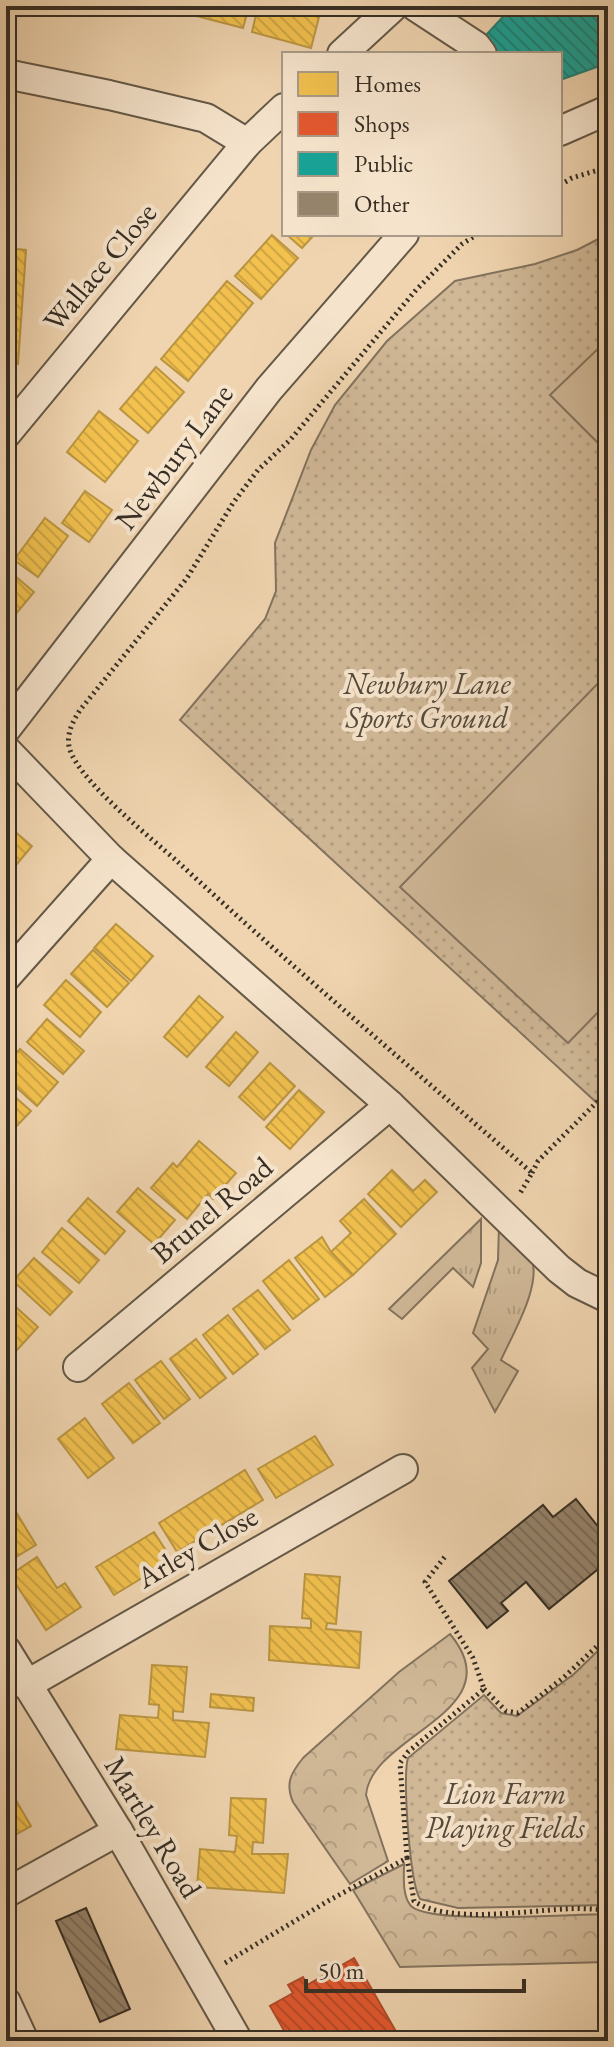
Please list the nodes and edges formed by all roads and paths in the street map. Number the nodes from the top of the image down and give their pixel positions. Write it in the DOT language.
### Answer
graph roads {
  1 [pos="394,6"];
  2 [pos="415,6"];
  3 [pos="344,52"];
  4 [pos="480,52"];
  5 [pos="6,74"];
  6 [pos="282,110"];
  7 [pos="608,110"];
  8 [pos="583,123"];
  9 [pos="247,143"];
  10 [pos="608,167"];
  11 [pos="562,184"];
  12 [pos="402,236"];
  13 [pos="475,236"];
  14 [pos="6,434"];
  15 [pos="6,729"];
  16 [pos="6,750"];
  17 [pos="111,859"];
  18 [pos="6,977"];
  19 [pos="608,1091"];
  20 [pos="390,1105"];
  21 [pos="532,1173"];
  22 [pos="495,1207"];
  23 [pos="608,1298"];
  24 [pos="78,1367"];
  25 [pos="403,1469"];
  26 [pos="447,1554"];
  27 [pos="608,1636"];
  28 [pos="6,1650"];
  29 [pos="26,1685"];
  30 [pos="484,1689"];
  31 [pos="118,1831"];
  32 [pos="407,1858"];
  33 [pos="6,1893"];
  34 [pos="608,1910"];
  35 [pos="201,1979"];
  36 [pos="6,2002"];
  37 [pos="24,2041"];
  38 [pos="238,2041"];
  1 -- 3 [label="street"];
  2 -- 4 [label="street"];
  5 -- 9 [label="street"];
  6 -- 9 [label="street, Wallace Close"];
  7 -- 8 [label="street"];
  9 -- 14 [label="street, Wallace Close"];
  10 -- 11 [label="path"];
  12 -- 15 [label="street, Newbury Lane"];
  13 -- 21 [label="path"];
  16 -- 17 [label="street"];
  17 -- 18 [label="street"];
  17 -- 20 [label="street"];
  19 -- 21 [label="path"];
  20 -- 22 [label="street"];
  20 -- 24 [label="street, Brunel Road"];
  21 -- 22 [label="path"];
  22 -- 23 [label="street"];
  25 -- 29 [label="street, Arley Close"];
  26 -- 30 [label="path"];
  27 -- 30 [label="path"];
  28 -- 29 [label="street, Martley Road"];
  29 -- 31 [label="street, Martley Road"];
  30 -- 32 [label="path"];
  31 -- 33 [label="street"];
  31 -- 35 [label="street, Martley Road"];
  32 -- 34 [label="path"];
  32 -- 35 [label="path"];
  35 -- 38 [label="street, Martley Road"];
  36 -- 37 [label="street"];
}
